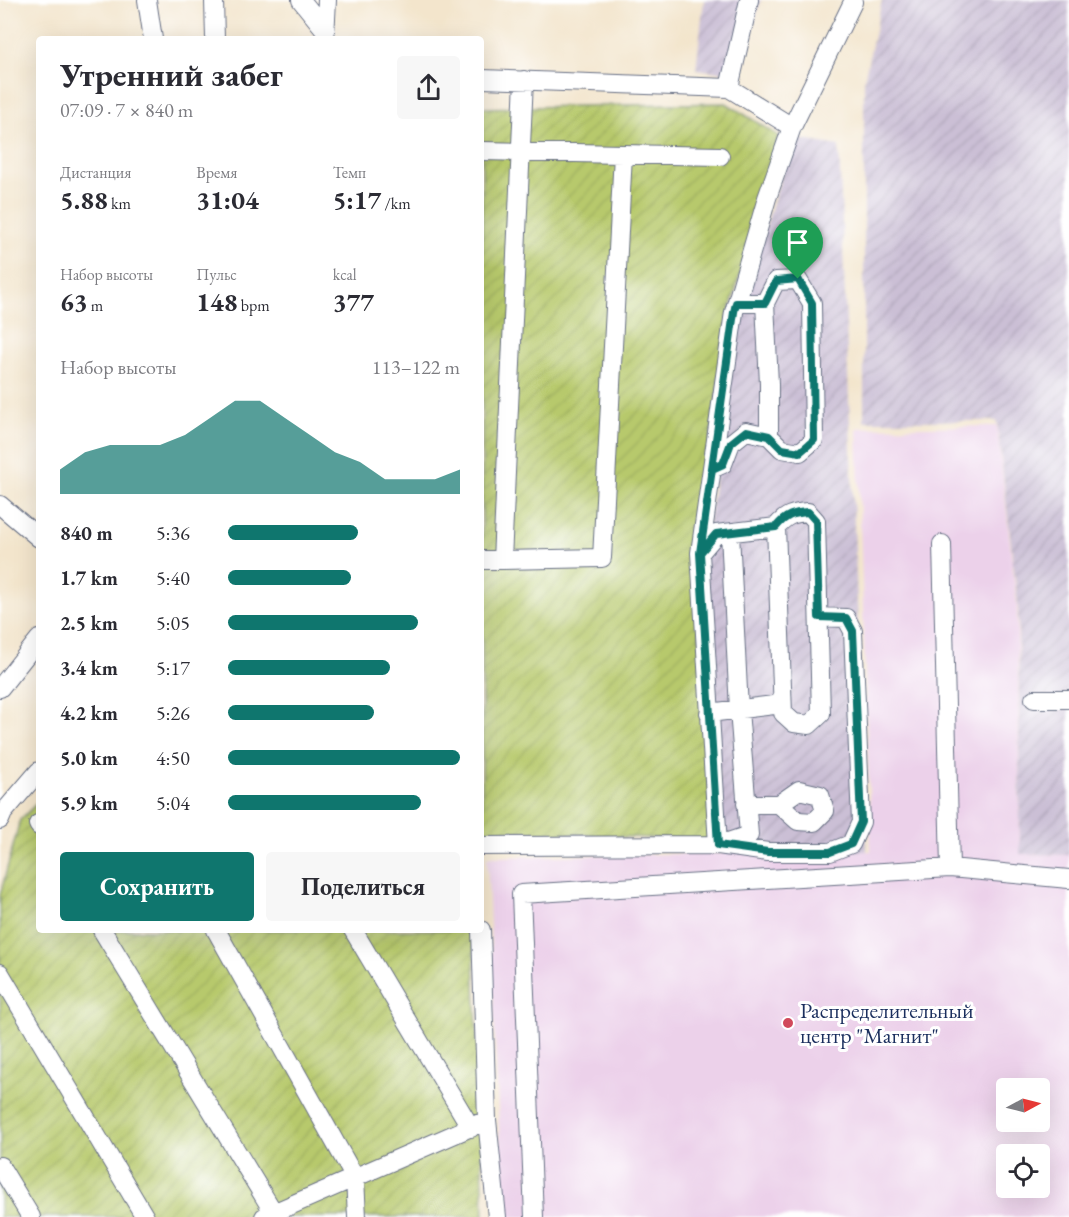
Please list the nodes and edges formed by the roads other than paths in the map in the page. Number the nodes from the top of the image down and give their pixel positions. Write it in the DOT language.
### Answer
graph roads {
  1 [pos="147,0"];
  2 [pos="214,0"];
  3 [pos="302,0"];
  4 [pos="327,0"];
  5 [pos="749,0"];
  6 [pos="853,2"];
  7 [pos="326,35"];
  8 [pos="153,36"];
  9 [pos="215,36"];
  10 [pos="484,79"];
  11 [pos="524,80"];
  12 [pos="729,88"];
  13 [pos="792,127"];
  14 [pos="484,151"];
  15 [pos="521,151"];
  16 [pos="623,154"];
  17 [pos="720,156"];
  18 [pos="736,303"];
  19 [pos="765,303"];
  20 [pos="769,436"];
  21 [pos="712,469"];
  22 [pos="0,506"];
  23 [pos="776,527"];
  24 [pos="730,533"];
  25 [pos="36,536"];
  26 [pos="942,544"];
  27 [pos="700,553"];
  28 [pos="484,560"];
  29 [pos="502,560"];
  30 [pos="819,617"];
  31 [pos="36,643"];
  32 [pos="0,688"];
  33 [pos="1034,699"];
  34 [pos="1069,699"];
  35 [pos="782,704"];
  36 [pos="739,710"];
  37 [pos="709,713"];
  38 [pos="36,774"];
  39 [pos="746,804"];
  40 [pos="779,804"];
  41 [pos="0,820"];
  42 [pos="718,845"];
  43 [pos="484,846"];
  44 [pos="950,868"];
  45 [pos="1069,879"];
  46 [pos="104,933"];
  47 [pos="218,933"];
  48 [pos="355,933"];
  49 [pos="481,933"];
  50 [pos="0,973"];
  51 [pos="479,1124"];
  52 [pos="0,1166"];
  53 [pos="355,1178"];
  54 [pos="5,1185"];
  55 [pos="269,1215"];
  56 [pos="31,1217"];
  57 [pos="145,1217"];
  58 [pos="357,1217"];
  59 [pos="497,1217"];
  60 [pos="534,1217"];
  1 -- 8 [label="street"];
  2 -- 9 [label="street"];
  3 -- 7 [label="street"];
  4 -- 7 [label="street"];
  5 -- 12 [label="street"];
  6 -- 13 [label="street"];
  10 -- 11 [label="street"];
  11 -- 12 [label="street"];
  11 -- 15 [label="street"];
  12 -- 13 [label="street"];
  13 -- 18 [label="street"];
  14 -- 15 [label="street"];
  15 -- 16 [label="street"];
  15 -- 29 [label="street"];
  16 -- 17 [label="street"];
  16 -- 29 [label="street"];
  18 -- 19 [label="street"];
  18 -- 21 [label="street"];
  19 -- 20 [label="street"];
  19 -- 20 [label="street"];
  20 -- 21 [label="street"];
  21 -- 27 [label="street"];
  22 -- 25 [label="street"];
  23 -- 24 [label="street"];
  23 -- 30 [label="street"];
  23 -- 35 [label="street"];
  24 -- 27 [label="street"];
  24 -- 36 [label="street"];
  26 -- 44 [label="street"];
  27 -- 37 [label="street"];
  28 -- 29 [label="street"];
  30 -- 35 [label="street"];
  30 -- 42 [label="street"];
  31 -- 32 [label="street"];
  33 -- 34 [label="street"];
  35 -- 36 [label="street"];
  36 -- 37 [label="street"];
  36 -- 39 [label="street"];
  37 -- 42 [label="street"];
  38 -- 41 [label="street"];
  39 -- 40 [label="street"];
  39 -- 42 [label="street"];
  42 -- 43 [label="street"];
  44 -- 45 [label="street"];
  44 -- 60 [label="street"];
  46 -- 55 [label="street"];
  47 -- 53 [label="street"];
  48 -- 51 [label="street"];
  49 -- 51 [label="street"];
  50 -- 57 [label="street"];
  51 -- 53 [label="street"];
  51 -- 59 [label="street"];
  52 -- 54 [label="street"];
  53 -- 55 [label="street"];
  53 -- 58 [label="street"];
  54 -- 56 [label="street"];
}
